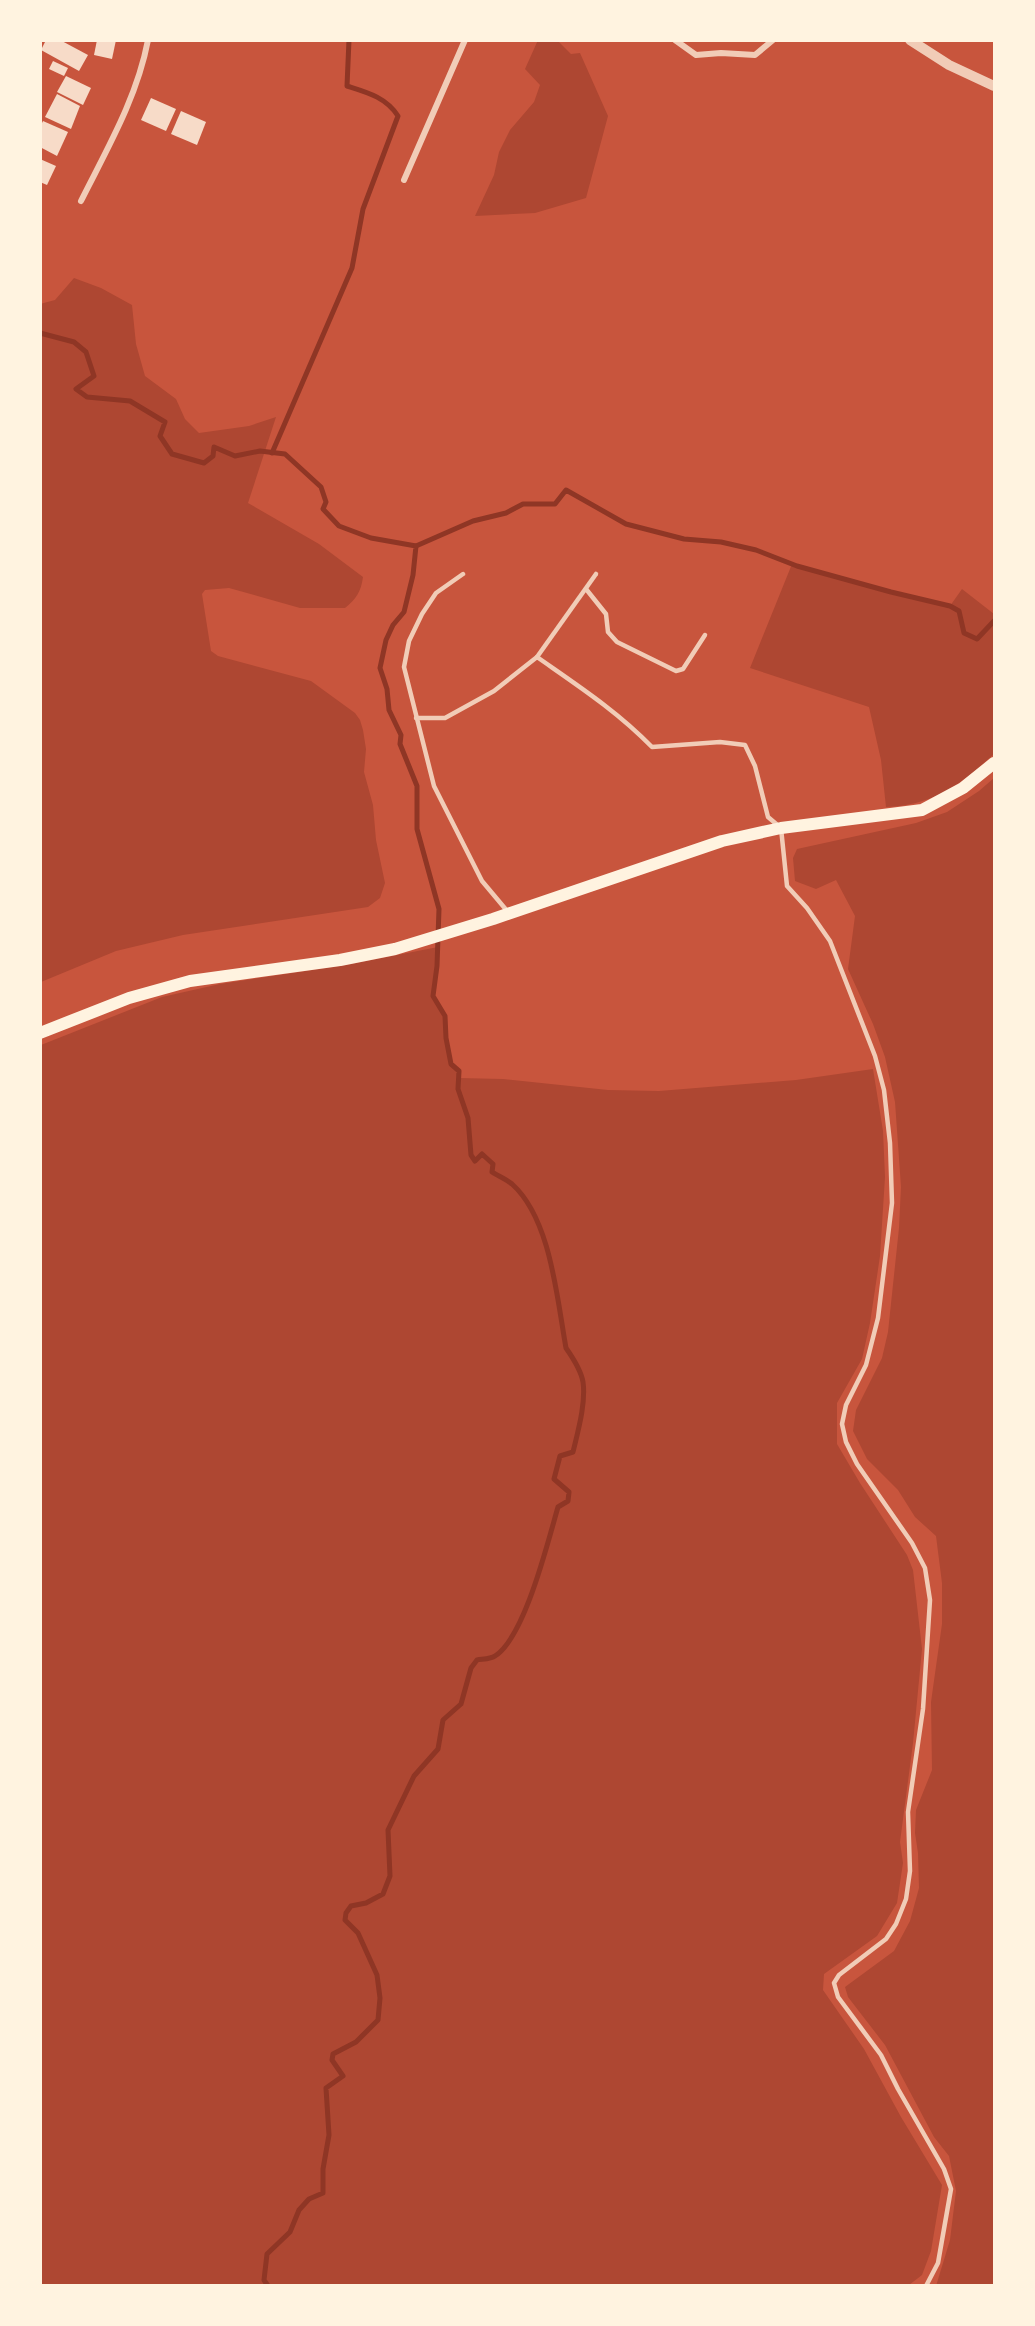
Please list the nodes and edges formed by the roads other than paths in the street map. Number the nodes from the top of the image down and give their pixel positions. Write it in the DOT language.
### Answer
graph roads {
  1 [pos="148,40"];
  2 [pos="465,40"];
  3 [pos="675,40"];
  4 [pos="773,40"];
  5 [pos="910,40"];
  6 [pos="994,86"];
  7 [pos="404,180"];
  8 [pos="81,201"];
  9 [pos="463,573"];
  10 [pos="596,574"];
  11 [pos="586,589"];
  12 [pos="705,635"];
  13 [pos="537,657"];
  14 [pos="416,718"];
  15 [pos="994,763"];
  16 [pos="782,828"];
  17 [pos="509,914"];
  18 [pos="40,1033"];
  19 [pos="926,2286"];
  1 -- 8 [label="street"];
  2 -- 7 [label="street"];
  3 -- 4 [label="street"];
  5 -- 6 [label="street"];
  9 -- 14 [label="lane"];
  10 -- 11 [label="lane"];
  11 -- 12 [label="lane"];
  11 -- 13 [label="lane"];
  13 -- 14 [label="lane"];
  13 -- 16 [label="lane"];
  14 -- 17 [label="lane"];
  15 -- 16 [label="main road"];
  16 -- 17 [label="main road"];
  16 -- 19 [label="lane"];
  17 -- 18 [label="main road"];
}
